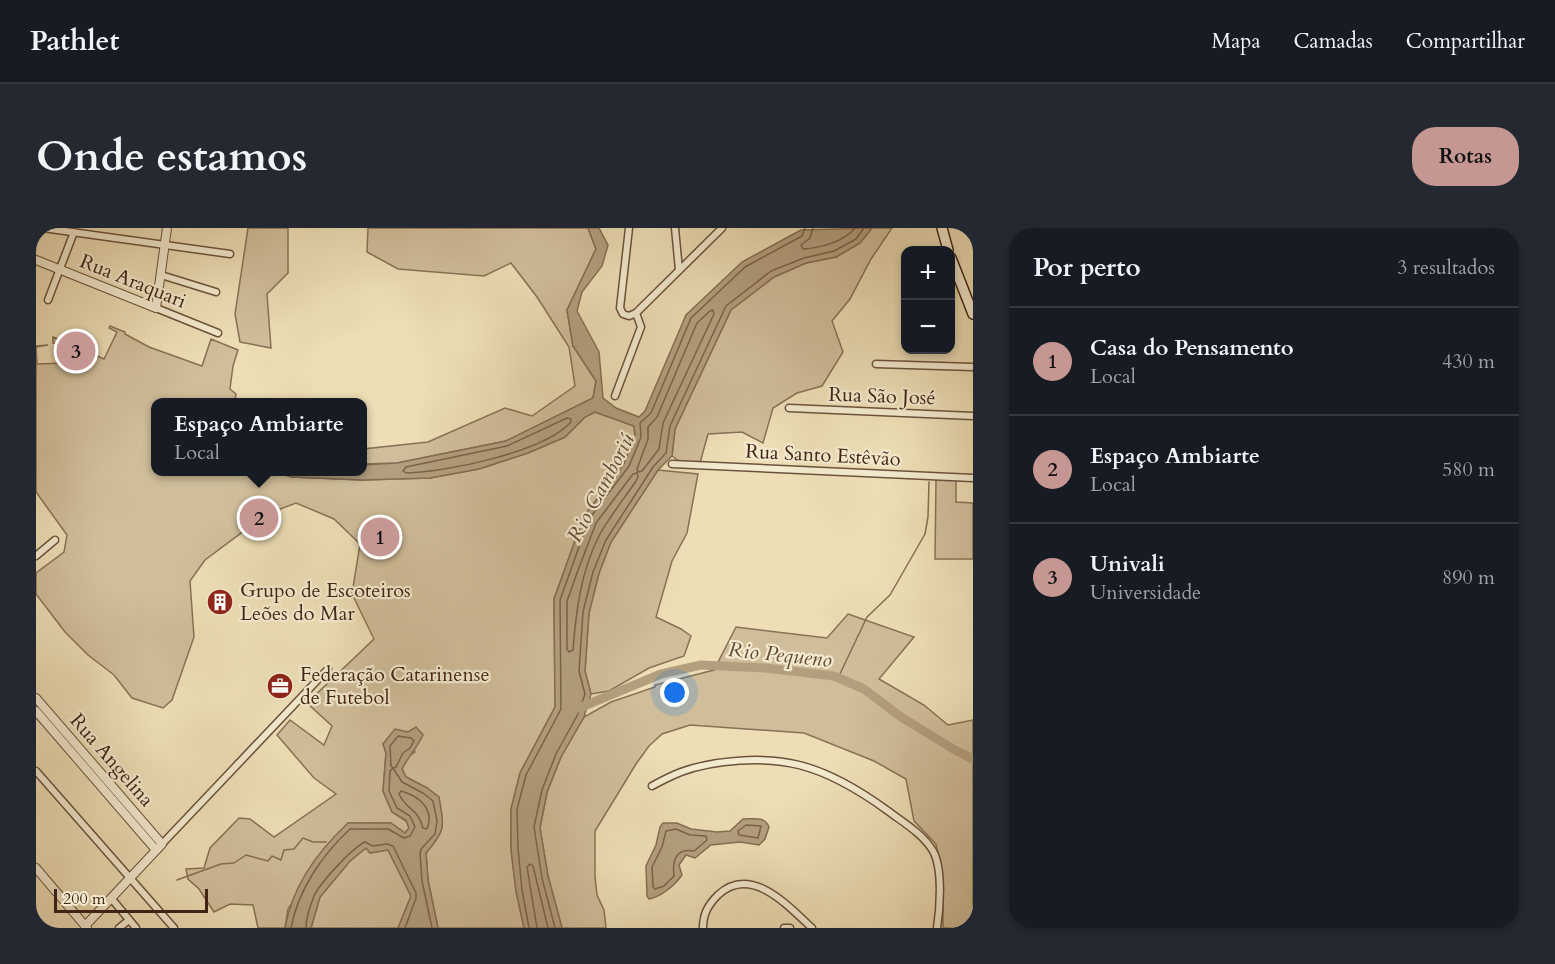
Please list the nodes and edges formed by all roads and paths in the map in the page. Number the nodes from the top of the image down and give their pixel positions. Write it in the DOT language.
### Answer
graph roads {
  1 [pos="43,228"];
  2 [pos="167,228"];
  3 [pos="629,228"];
  4 [pos="675,228"];
  5 [pos="722,228"];
  6 [pos="942,228"];
  7 [pos="74,232"];
  8 [pos="165,245"];
  9 [pos="947,246"];
  10 [pos="230,254"];
  11 [pos="36,260"];
  12 [pos="955,266"];
  13 [pos="60,270"];
  14 [pos="679,270"];
  15 [pos="161,275"];
  16 [pos="216,292"];
  17 [pos="968,294"];
  18 [pos="48,300"];
  19 [pos="156,308"];
  20 [pos="636,313"];
  21 [pos="973,314"];
  22 [pos="218,333"];
  23 [pos="876,364"];
  24 [pos="973,367"];
  25 [pos="615,396"];
  26 [pos="789,408"];
  27 [pos="973,416"];
  28 [pos="672,464"];
  29 [pos="973,478"];
  30 [pos="55,540"];
  31 [pos="36,556"];
  32 [pos="328,669"];
  33 [pos="36,698"];
  34 [pos="36,711"];
  35 [pos="36,771"];
  36 [pos="652,786"];
  37 [pos="162,844"];
  38 [pos="156,850"];
  39 [pos="36,868"];
  40 [pos="130,878"];
  41 [pos="111,898"];
  42 [pos="129,920"];
  43 [pos="84,927"];
  44 [pos="119,928"];
  45 [pos="136,928"];
  46 [pos="174,928"];
  47 [pos="703,928"];
  48 [pos="784,928"];
  49 [pos="790,928"];
  50 [pos="812,928"];
  51 [pos="937,928"];
  1 -- 7 [label="street"];
  2 -- 8 [label="street"];
  3 -- 20 [label="street"];
  4 -- 14 [label="street"];
  5 -- 14 [label="street"];
  6 -- 9 [label="main road"];
  7 -- 8 [label="street"];
  7 -- 13 [label="street"];
  8 -- 10 [label="street"];
  8 -- 15 [label="street"];
  11 -- 13 [label="street, Rua Araquari"];
  12 -- 17 [label="main road"];
  13 -- 18 [label="street"];
  13 -- 19 [label="street, Rua Araquari"];
  14 -- 20 [label="street"];
  15 -- 16 [label="street"];
  15 -- 19 [label="street"];
  17 -- 21 [label="main road"];
  19 -- 22 [label="street, Rua Araquari"];
  20 -- 25 [label="street"];
  23 -- 24 [label="street"];
  26 -- 27 [label="street, Rua São José"];
  28 -- 29 [label="street, Rua Santo Estêvão"];
  30 -- 31 [label="street"];
  32 -- 37 [label="street"];
  33 -- 37 [label="street, Rua Angelina"];
  34 -- 38 [label="street, Rua Angelina"];
  35 -- 40 [label="street"];
  36 -- 51 [label="street"];
  37 -- 38 [label="street"];
  38 -- 40 [label="street"];
  39 -- 43 [label="street"];
  40 -- 41 [label="street"];
  40 -- 46 [label="street"];
  41 -- 42 [label="street"];
  41 -- 43 [label="street"];
  42 -- 44 [label="street"];
  42 -- 45 [label="street"];
  47 -- 50 [label="street"];
  48 -- 49 [label="street"];
}
